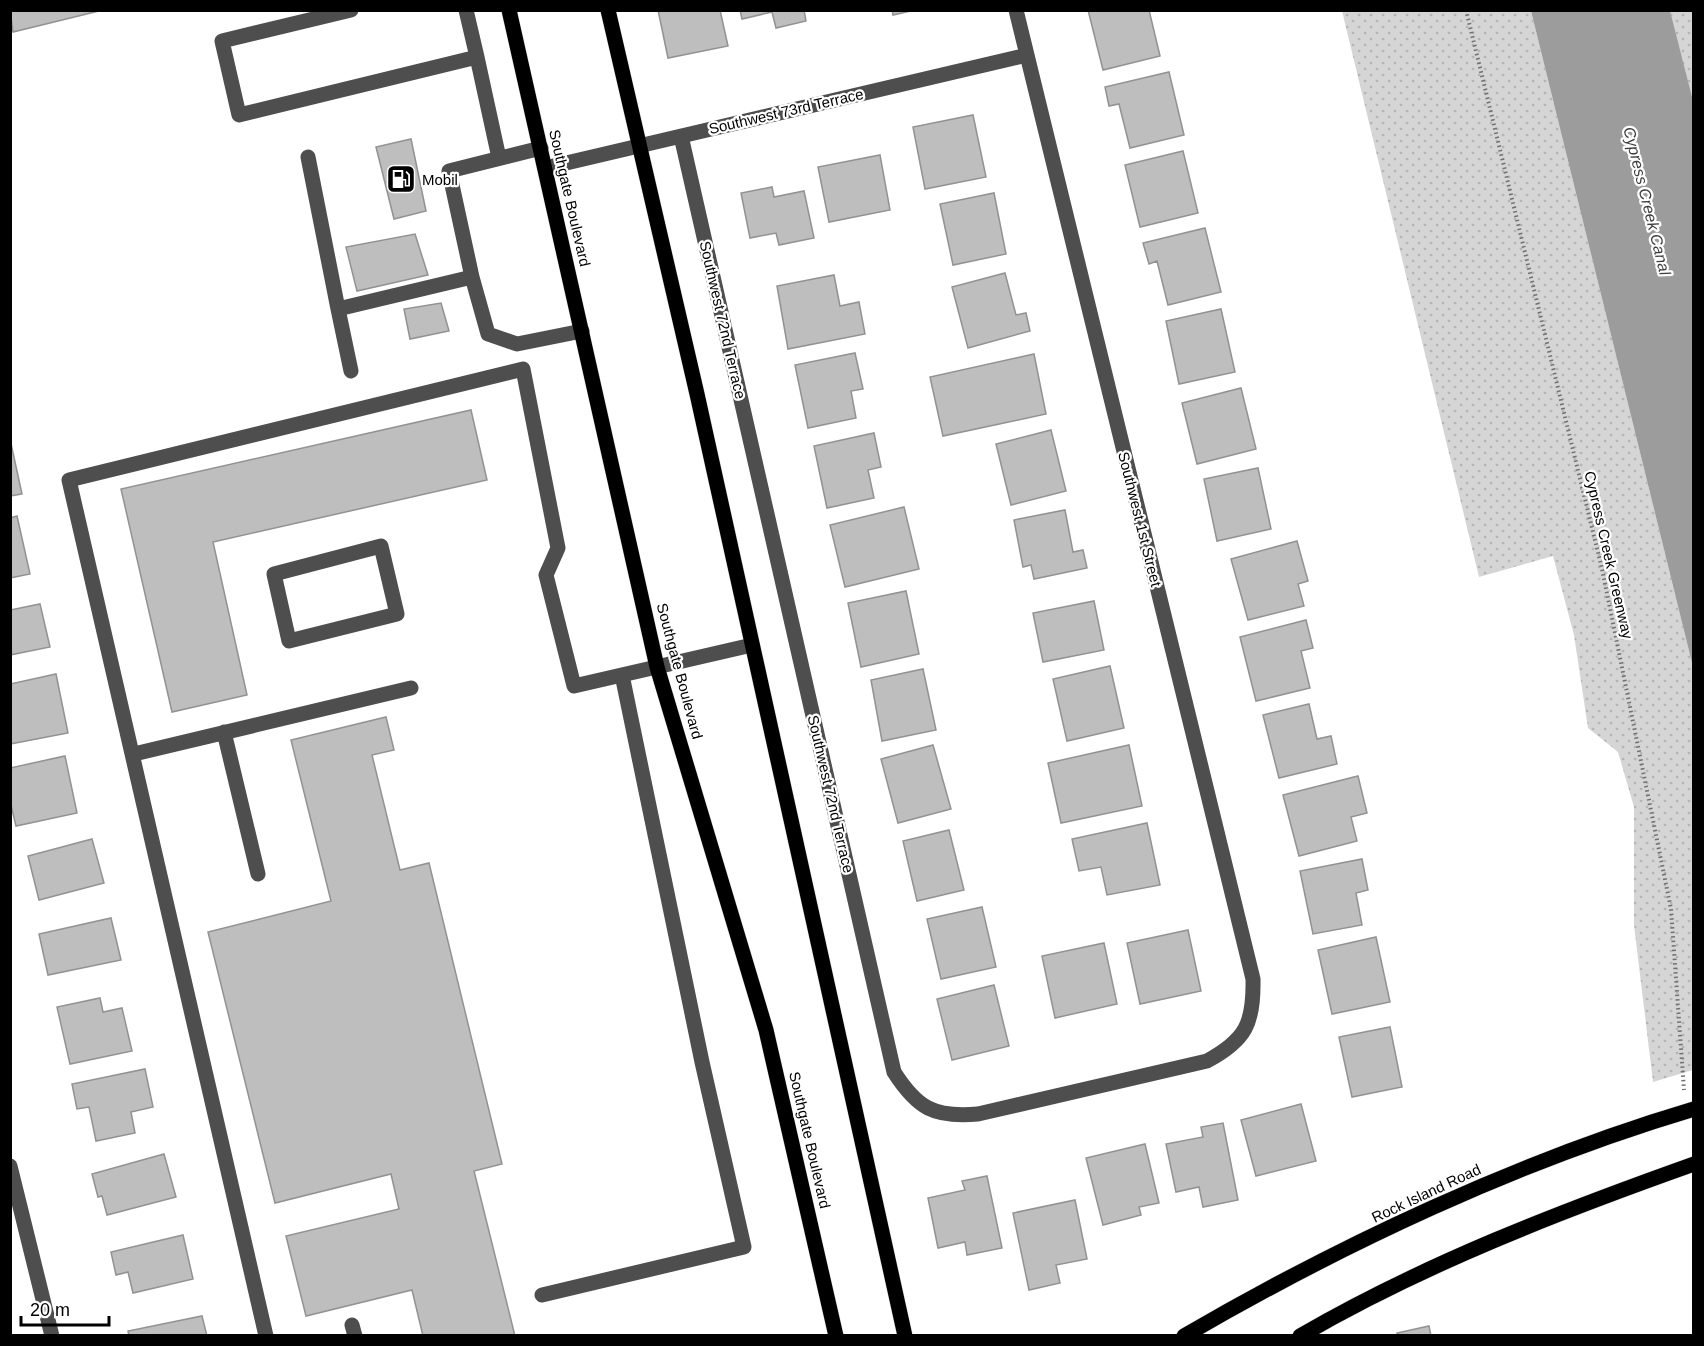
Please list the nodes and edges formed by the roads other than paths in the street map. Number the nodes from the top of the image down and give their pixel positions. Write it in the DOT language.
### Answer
graph roads {
  1 [pos="351,10"];
  2 [pos="466,10"];
  3 [pos="509,10"];
  4 [pos="608,10"];
  5 [pos="1016,10"];
  6 [pos="1027,55"];
  7 [pos="477,57"];
  8 [pos="681,136"];
  9 [pos="638,145"];
  10 [pos="541,148"];
  11 [pos="308,157"];
  12 [pos="500,158"];
  13 [pos="545,168"];
  14 [pos="472,277"];
  15 [pos="338,309"];
  16 [pos="582,331"];
  17 [pos="517,344"];
  18 [pos="523,369"];
  19 [pos="351,371"];
  20 [pos="397,614"];
  21 [pos="752,645"];
  22 [pos="657,667"];
  23 [pos="622,675"];
  24 [pos="411,688"];
  25 [pos="224,732"];
  26 [pos="134,754"];
  27 [pos="258,874"];
  28 [pos="1247,1028"];
  29 [pos="1690,1110"];
  30 [pos="1694,1164"];
  31 [pos="10,1166"];
  32 [pos="542,1295"];
  33 [pos="52,1335"];
  34 [pos="266,1335"];
  35 [pos="836,1335"];
  36 [pos="905,1335"];
  37 [pos="1184,1335"];
  38 [pos="1300,1335"];
  1 -- 7 [label="street"];
  2 -- 7 [label="street"];
  3 -- 10 [label="main road, Southgate Boulevard"];
  4 -- 9 [label="main road"];
  5 -- 6 [label="street, Southwest 1st Street"];
  6 -- 8 [label="street, Southwest 73rd Terrace"];
  6 -- 28 [label="street, Southwest 1st Street"];
  7 -- 12 [label="street"];
  8 -- 9 [label="street, Southwest 73rd Terrace"];
  8 -- 28 [label="street, Southwest 72nd Terrace"];
  9 -- 13 [label="street, Southwest 73rd Terrace"];
  9 -- 21 [label="main road"];
  10 -- 12 [label="street"];
  10 -- 13 [label="main road, Southgate Boulevard"];
  11 -- 15 [label="street"];
  12 -- 14 [label="street"];
  13 -- 16 [label="main road, Southgate Boulevard"];
  14 -- 15 [label="street"];
  14 -- 17 [label="street"];
  15 -- 19 [label="street"];
  16 -- 17 [label="street"];
  16 -- 22 [label="main road, Southgate Boulevard"];
  17 -- 18 [label="street"];
  18 -- 23 [label="street"];
  18 -- 26 [label="street"];
  20 -- 20 [label="street"];
  21 -- 22 [label="street"];
  21 -- 36 [label="main road"];
  22 -- 23 [label="street"];
  22 -- 35 [label="main road, Southgate Boulevard"];
  23 -- 32 [label="street"];
  24 -- 25 [label="street"];
  25 -- 26 [label="street"];
  25 -- 27 [label="street"];
  26 -- 34 [label="street"];
  29 -- 37 [label="main road, Rock Island Road"];
  30 -- 38 [label="main road"];
  31 -- 33 [label="street"];
}
